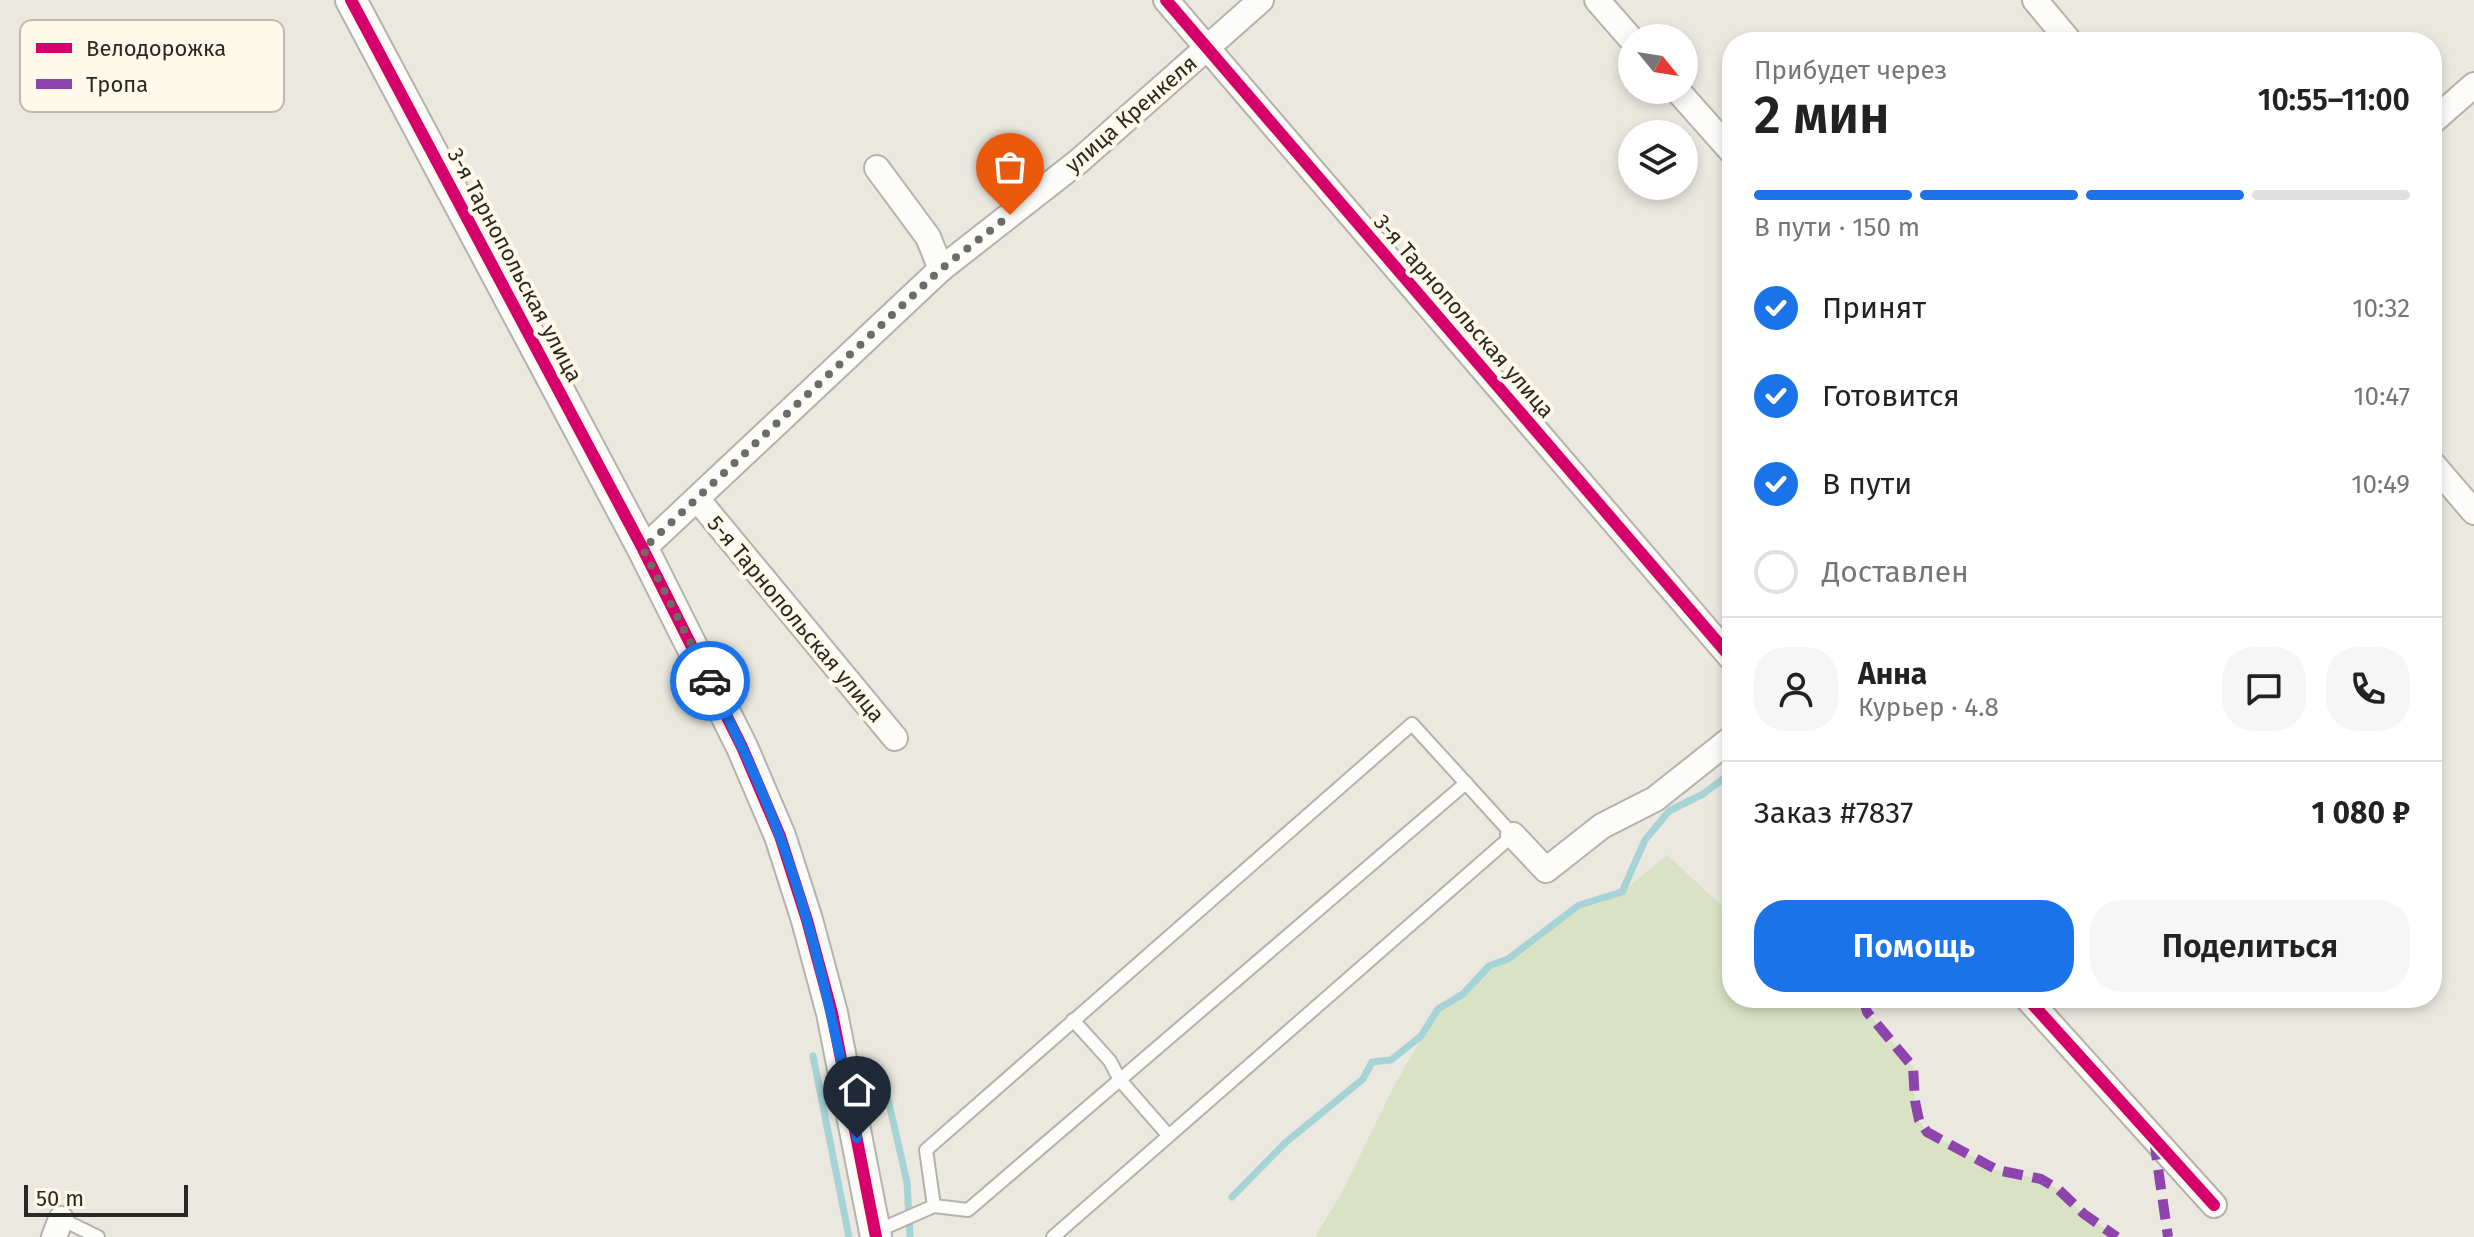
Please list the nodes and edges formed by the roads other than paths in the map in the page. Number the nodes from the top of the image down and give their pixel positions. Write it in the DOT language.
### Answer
graph roads {
  1 [pos="351,0"];
  2 [pos="1166,0"];
  3 [pos="1261,0"];
  4 [pos="1597,0"];
  5 [pos="2035,0"];
  6 [pos="1618,24"];
  7 [pos="2062,32"];
  8 [pos="1207,47"];
  9 [pos="2474,85"];
  10 [pos="1689,104"];
  11 [pos="2442,113"];
  12 [pos="1722,141"];
  13 [pos="877,168"];
  14 [pos="941,269"];
  15 [pos="2442,475"];
  16 [pos="698,500"];
  17 [pos="2474,512"];
  18 [pos="643,549"];
  19 [pos="1722,647"];
  20 [pos="895,738"];
  21 [pos="1722,746"];
  22 [pos="1466,783"];
  23 [pos="1513,835"];
  24 [pos="2036,1008"];
  25 [pos="1073,1020"];
  26 [pos="1120,1080"];
  27 [pos="1168,1135"];
  28 [pos="2214,1205"];
  29 [pos="934,1206"];
  30 [pos="58,1228"];
  31 [pos="876,1234"];
  32 [pos="98,1237"];
  33 [pos="1053,1237"];
  1 -- 18 [label="street, 3-я Тарнопольская улица"];
  2 -- 8 [label="street, 3-я Тарнопольская улица"];
  3 -- 8 [label="street, улица Кренкеля"];
  4 -- 6 [label="street"];
  5 -- 7 [label="street"];
  8 -- 14 [label="street, улица Кренкеля"];
  8 -- 19 [label="street, 3-я Тарнопольская улица"];
  9 -- 11 [label="street"];
  10 -- 12 [label="street"];
  13 -- 14 [label="street"];
  14 -- 16 [label="street, улица Кренкеля"];
  15 -- 17 [label="street"];
  16 -- 18 [label="street, улица Кренкеля"];
  16 -- 20 [label="street, 5-я Тарнопольская улица"];
  18 -- 31 [label="street, 3-я Тарнопольская улица"];
  21 -- 23 [label="street"];
  22 -- 23 [label="lane"];
  22 -- 25 [label="lane"];
  22 -- 26 [label="lane"];
  23 -- 27 [label="lane"];
  24 -- 28 [label="street"];
  25 -- 26 [label="lane"];
  25 -- 29 [label="lane"];
  26 -- 27 [label="lane"];
  26 -- 29 [label="lane"];
  27 -- 33 [label="lane"];
  29 -- 31 [label="lane"];
  30 -- 32 [label="lane"];
}
